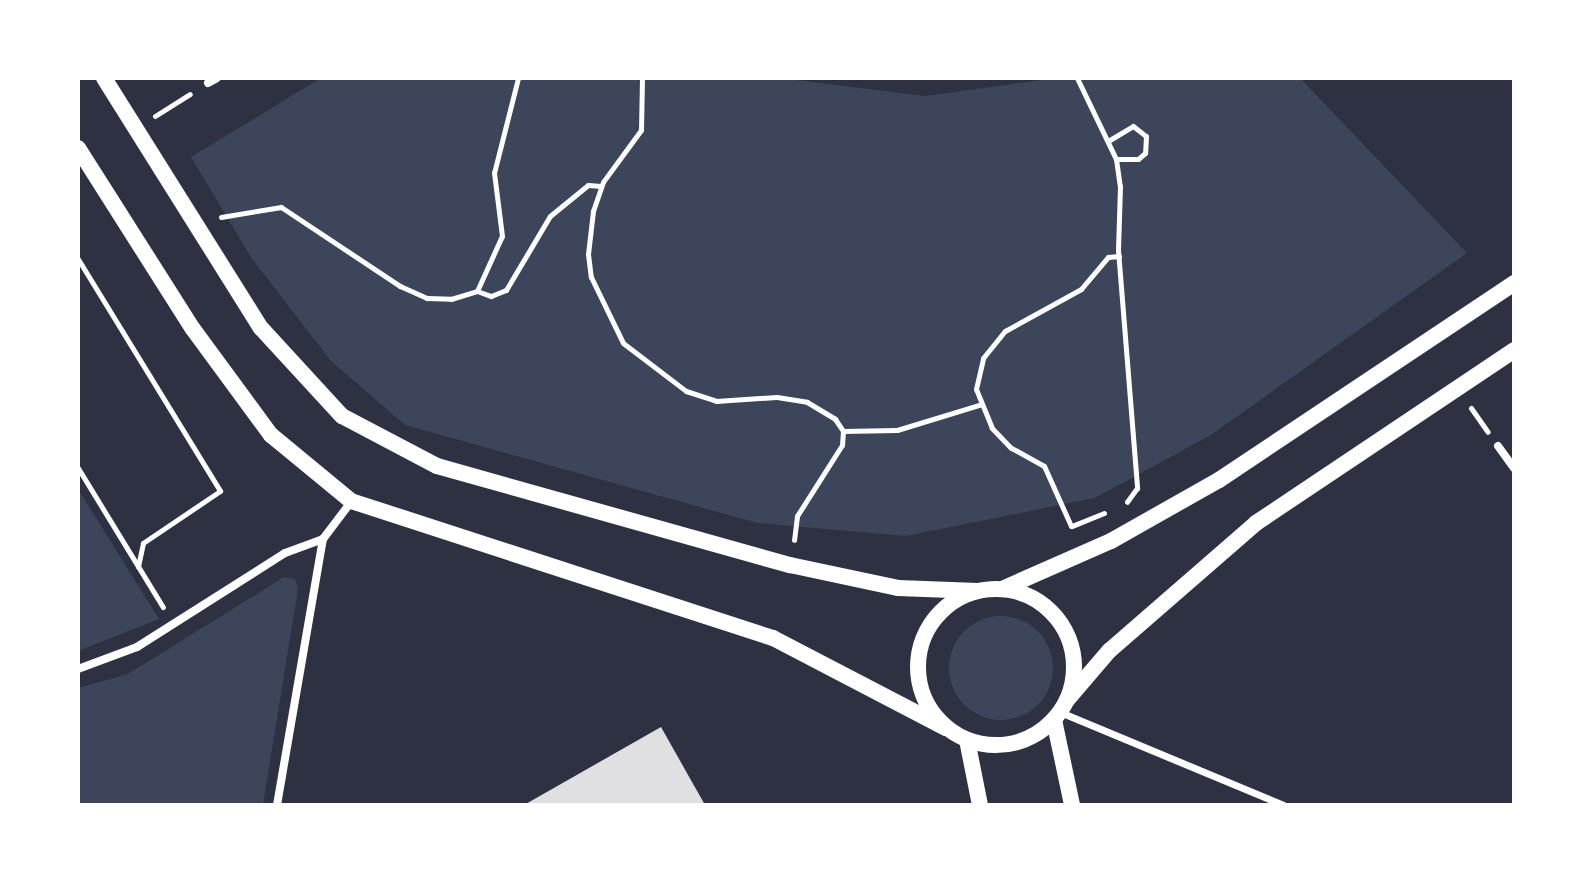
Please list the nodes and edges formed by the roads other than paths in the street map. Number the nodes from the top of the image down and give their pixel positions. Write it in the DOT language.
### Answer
graph roads {
  1 [pos="104,78"];
  2 [pos="78,148"];
  3 [pos="1514,283"];
  4 [pos="1514,350"];
  5 [pos="1498,446"];
  6 [pos="1514,468"];
  7 [pos="351,501"];
  8 [pos="323,539"];
  9 [pos="1002,589"];
  10 [pos="978,591"];
  11 [pos="78,669"];
  12 [pos="1060,711"];
  13 [pos="946,728"];
  14 [pos="967,740"];
  15 [pos="277,805"];
  16 [pos="980,805"];
  17 [pos="1072,805"];
  18 [pos="1283,805"];
  1 -- 10 [label="main road"];
  2 -- 7 [label="main road"];
  3 -- 9 [label="main road"];
  4 -- 12 [label="main road"];
  5 -- 6 [label="street"];
  7 -- 8 [label="street"];
  7 -- 13 [label="main road"];
  8 -- 11 [label="street"];
  8 -- 15 [label="street"];
  9 -- 10 [label="main road"];
  9 -- 12 [label="main road"];
  10 -- 13 [label="main road"];
  12 -- 14 [label="main road"];
  12 -- 17 [label="main road"];
  12 -- 18 [label="street"];
  13 -- 14 [label="main road"];
  14 -- 16 [label="main road"];
}
